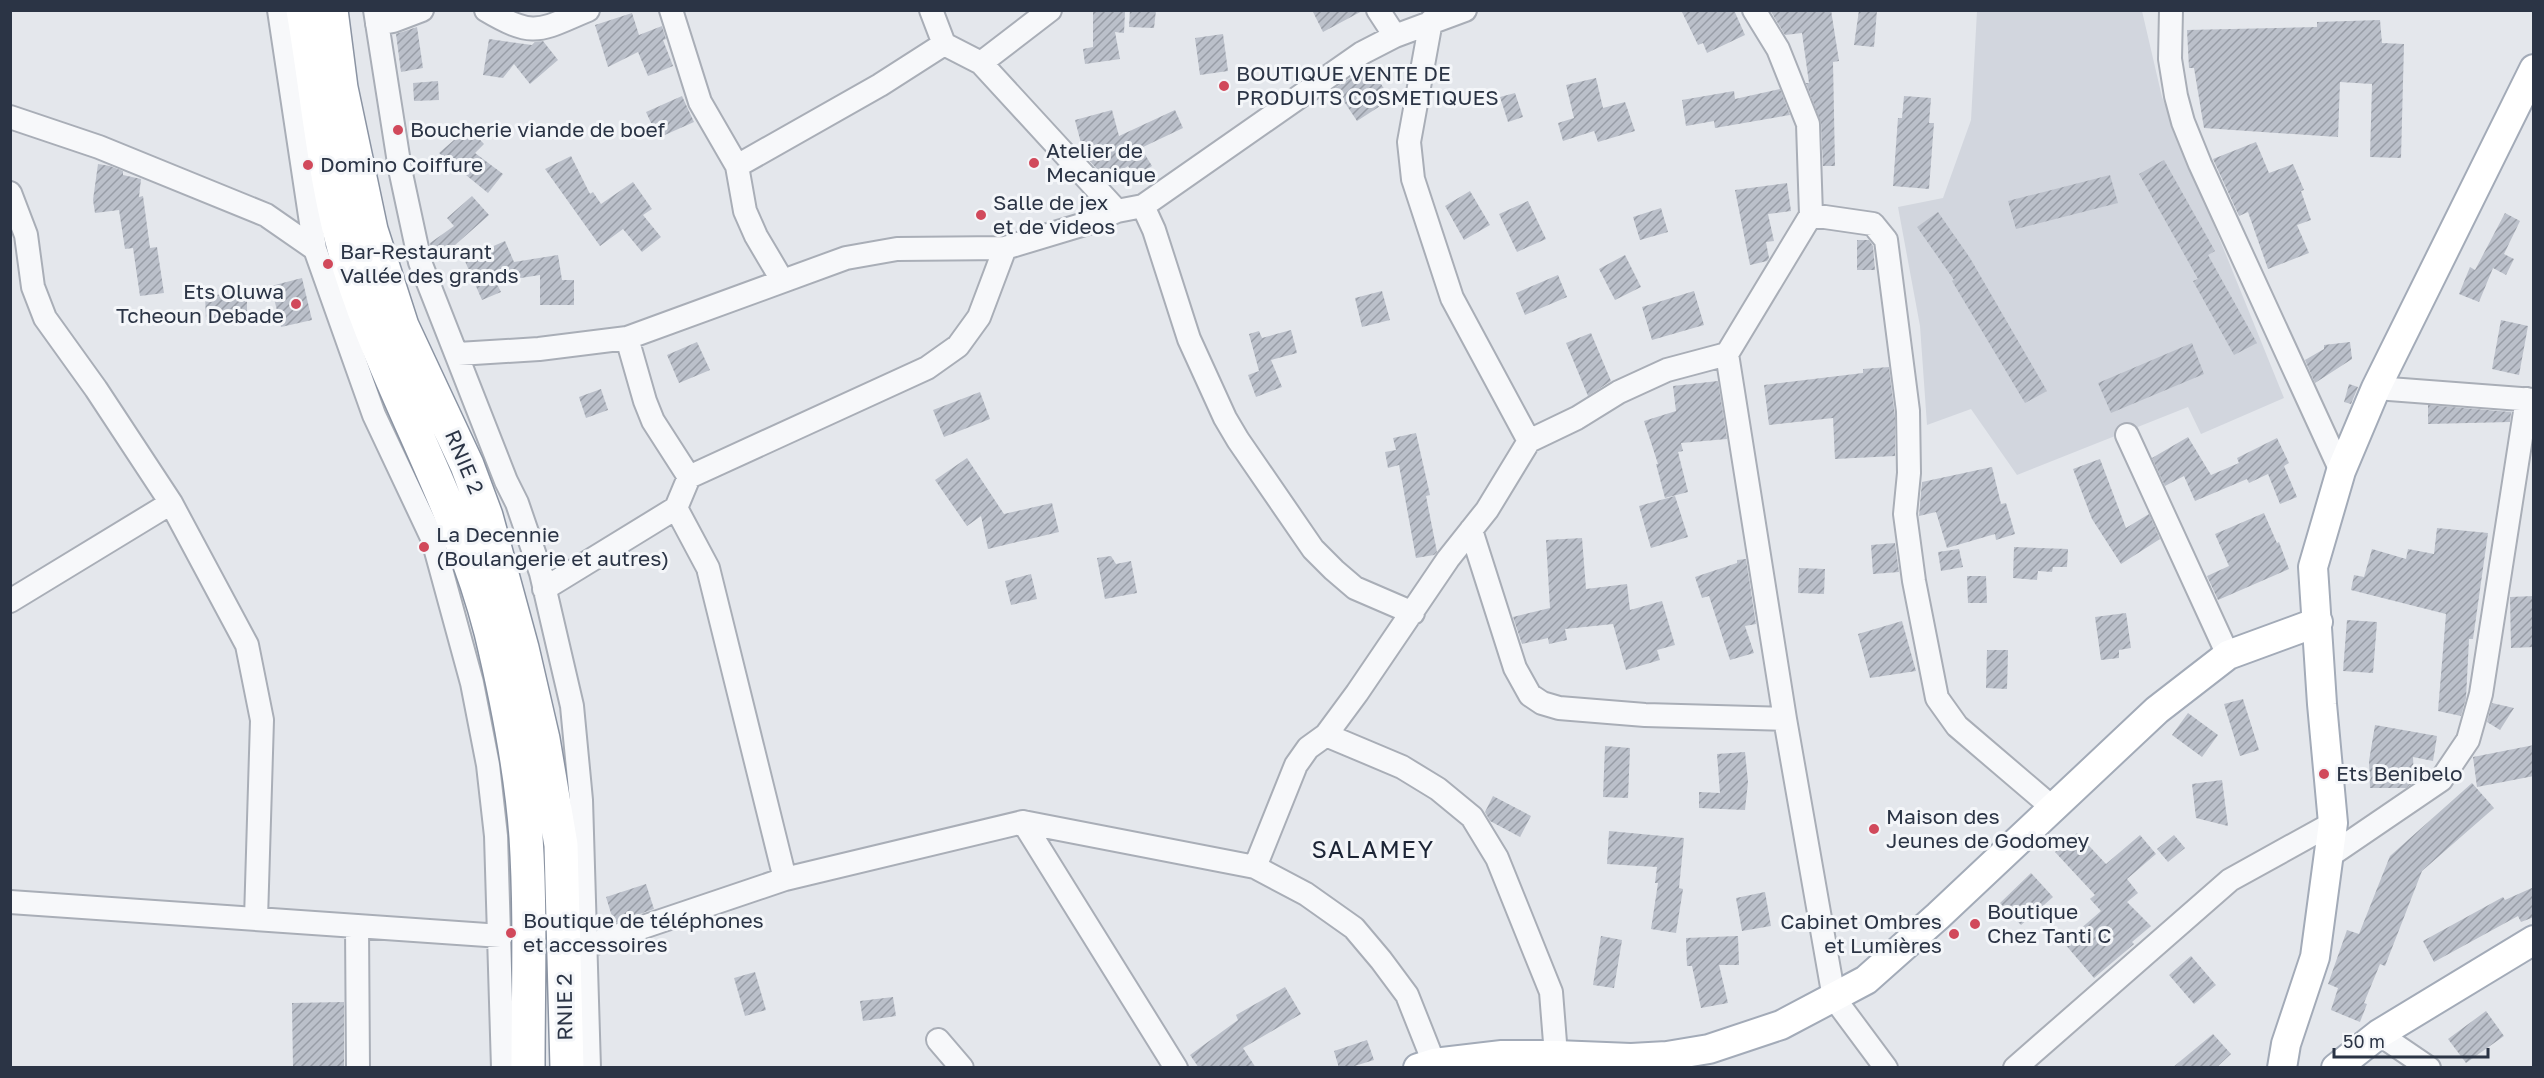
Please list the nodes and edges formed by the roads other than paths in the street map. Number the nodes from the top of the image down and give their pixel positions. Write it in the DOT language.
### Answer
graph roads {
  1 [pos="279,10"];
  2 [pos="303,10"];
  3 [pos="331,10"];
  4 [pos="422,10"];
  5 [pos="486,10"];
  6 [pos="588,10"];
  7 [pos="671,10"];
  8 [pos="931,10"];
  9 [pos="1050,10"];
  10 [pos="1378,10"];
  11 [pos="1465,10"];
  12 [pos="1754,10"];
  13 [pos="2171,10"];
  14 [pos="376,17"];
  15 [pos="1431,21"];
  16 [pos="1395,36"];
  17 [pos="944,44"];
  18 [pos="981,63"];
  19 [pos="2534,69"];
  20 [pos="10,117"];
  21 [pos="737,166"];
  22 [pos="10,193"];
  23 [pos="1143,206"];
  24 [pos="1117,211"];
  25 [pos="1811,215"];
  26 [pos="1005,248"];
  27 [pos="315,249"];
  28 [pos="782,280"];
  29 [pos="627,338"];
  30 [pos="458,354"];
  31 [pos="1727,354"];
  32 [pos="2376,388"];
  33 [pos="2530,399"];
  34 [pos="2127,435"];
  35 [pos="1529,441"];
  36 [pos="2341,471"];
  37 [pos="689,477"];
  38 [pos="171,503"];
  39 [pos="676,508"];
  40 [pos="1471,530"];
  41 [pos="544,589"];
  42 [pos="10,602"];
  43 [pos="1413,613"];
  44 [pos="2318,622"];
  45 [pos="2228,656"];
  46 [pos="1785,718"];
  47 [pos="1326,735"];
  48 [pos="2054,808"];
  49 [pos="1023,822"];
  50 [pos="2333,823"];
  51 [pos="2328,857"];
  52 [pos="1255,867"];
  53 [pos="785,879"];
  54 [pos="10,902"];
  55 [pos="256,919"];
  56 [pos="357,926"];
  57 [pos="501,936"];
  58 [pos="2534,940"];
  59 [pos="584,947"];
  60 [pos="1834,998"];
  61 [pos="2379,1034"];
  62 [pos="938,1040"];
  63 [pos="1556,1055"];
  64 [pos="1507,1061"];
  65 [pos="1426,1065"];
  66 [pos="358,1068"];
  67 [pos="503,1068"];
  68 [pos="528,1068"];
  69 [pos="567,1068"];
  70 [pos="589,1068"];
  71 [pos="962,1068"];
  72 [pos="1176,1068"];
  73 [pos="1886,1068"];
  74 [pos="2015,1068"];
  75 [pos="2282,1068"];
  76 [pos="2336,1068"];
  77 [pos="2429,1068"];
  1 -- 27 [label="street"];
  2 -- 68 [label="highway, RNIE 2 / RNIE 2"];
  3 -- 69 [label="highway, RNIE 2 / RNIE 2"];
  4 -- 14 [label="street"];
  5 -- 6 [label="street"];
  7 -- 21 [label="street"];
  8 -- 17 [label="street"];
  9 -- 18 [label="street"];
  10 -- 16 [label="street"];
  11 -- 15 [label="street"];
  12 -- 25 [label="street"];
  13 -- 36 [label="street"];
  14 -- 30 [label="street"];
  15 -- 16 [label="street"];
  15 -- 35 [label="street"];
  16 -- 23 [label="street"];
  17 -- 18 [label="street"];
  17 -- 21 [label="street"];
  18 -- 24 [label="street"];
  19 -- 32 [label="main road"];
  20 -- 27 [label="street"];
  21 -- 28 [label="street"];
  22 -- 38 [label="street"];
  23 -- 24 [label="street"];
  23 -- 43 [label="street"];
  24 -- 26 [label="street"];
  25 -- 31 [label="street"];
  25 -- 48 [label="street"];
  26 -- 28 [label="street"];
  26 -- 37 [label="street"];
  27 -- 57 [label="street"];
  28 -- 29 [label="street"];
  29 -- 30 [label="street"];
  29 -- 37 [label="street"];
  30 -- 41 [label="street"];
  31 -- 35 [label="street"];
  31 -- 46 [label="street"];
  32 -- 33 [label="street"];
  32 -- 36 [label="main road"];
  33 -- 51 [label="street"];
  34 -- 45 [label="street"];
  35 -- 40 [label="street"];
  36 -- 44 [label="main road"];
  37 -- 39 [label="street"];
  38 -- 42 [label="street"];
  38 -- 55 [label="street"];
  39 -- 41 [label="street"];
  39 -- 53 [label="street"];
  40 -- 43 [label="street"];
  40 -- 46 [label="street"];
  41 -- 59 [label="street"];
  43 -- 47 [label="street"];
  44 -- 45 [label="main road"];
  44 -- 50 [label="main road"];
  45 -- 48 [label="main road"];
  46 -- 60 [label="street"];
  47 -- 52 [label="street"];
  47 -- 63 [label="street"];
  48 -- 60 [label="main road"];
  49 -- 52 [label="street"];
  49 -- 53 [label="street"];
  49 -- 72 [label="street"];
  50 -- 51 [label="main road"];
  50 -- 74 [label="street"];
  51 -- 75 [label="main road"];
  52 -- 65 [label="street"];
  53 -- 59 [label="street"];
  54 -- 55 [label="street"];
  55 -- 56 [label="street"];
  56 -- 57 [label="street"];
  56 -- 66 [label="street"];
  57 -- 67 [label="street"];
  58 -- 61 [label="main road"];
  59 -- 70 [label="street"];
  60 -- 63 [label="main road"];
  60 -- 73 [label="street"];
  61 -- 76 [label="main road"];
  61 -- 77 [label="street"];
  62 -- 71 [label="street"];
  63 -- 64 [label="main road"];
  64 -- 65 [label="main road"];
}
